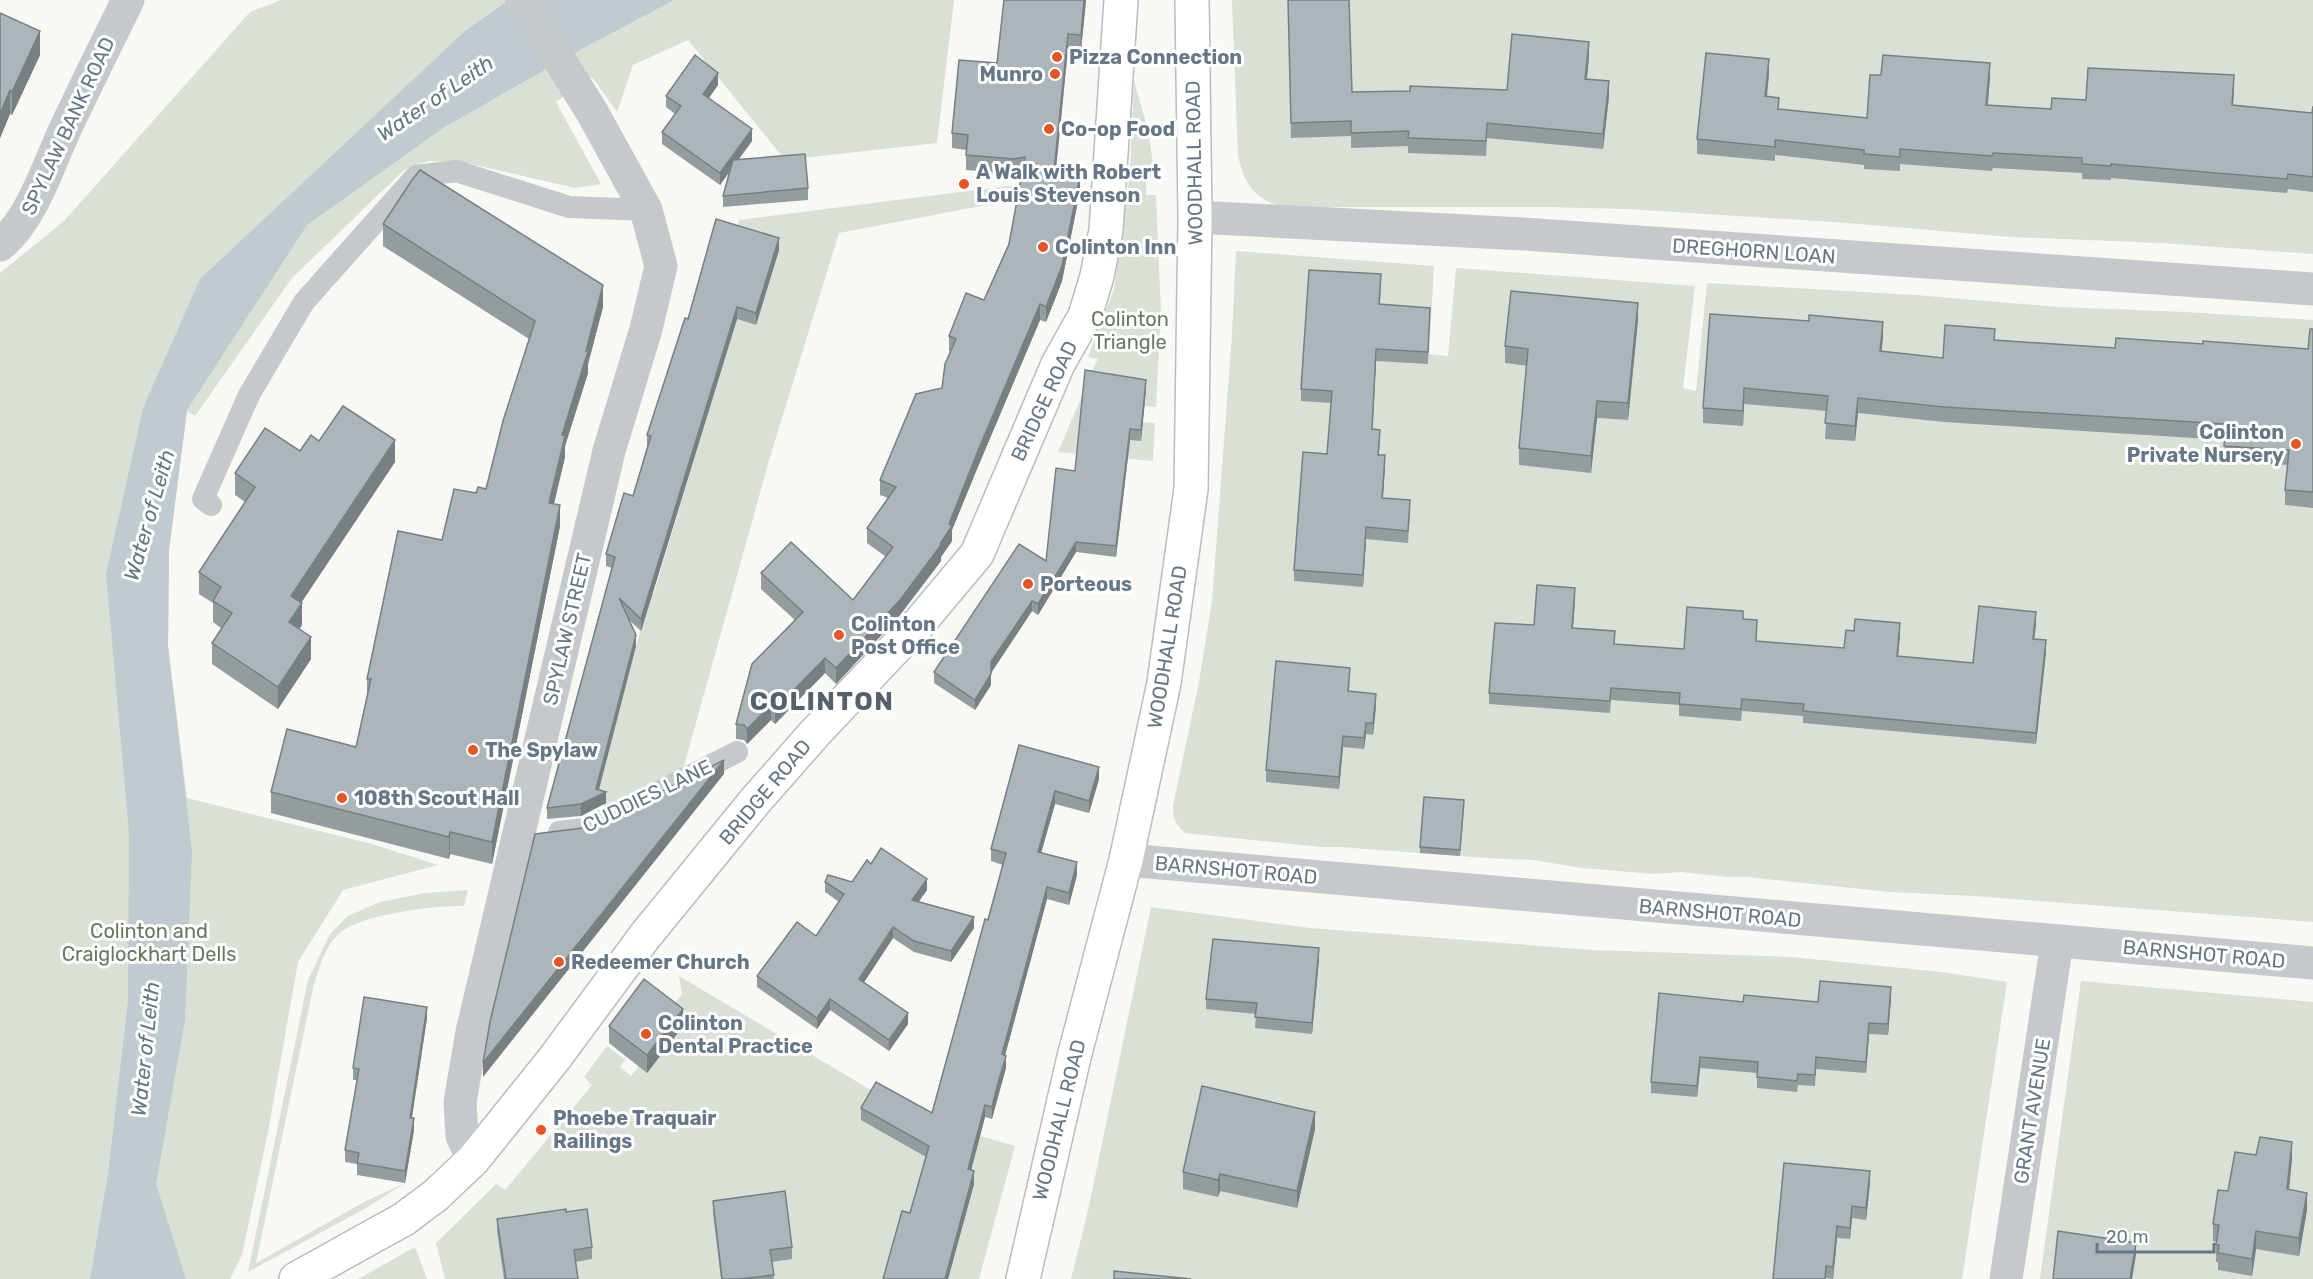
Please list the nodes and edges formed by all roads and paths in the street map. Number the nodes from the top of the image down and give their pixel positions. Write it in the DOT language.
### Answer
graph roads {
  1 [pos="128,0"];
  2 [pos="522,0"];
  3 [pos="1120,0"];
  4 [pos="1192,0"];
  5 [pos="646,210"];
  6 [pos="1195,217"];
  7 [pos="0,245"];
  8 [pos="2313,289"];
  9 [pos="211,505"];
  10 [pos="737,752"];
  11 [pos="519,836"];
  12 [pos="1126,860"];
  13 [pos="2057,942"];
  14 [pos="2313,963"];
  15 [pos="473,1160"];
  16 [pos="296,1279"];
  17 [pos="1023,1279"];
  18 [pos="2006,1279"];
  1 -- 7 [label="street, SPYLAW BANK ROAD"];
  2 -- 5 [label="street, SPYLAW STREET"];
  3 -- 15 [label="main road, BRIDGE ROAD"];
  4 -- 6 [label="main road, WOODHALL ROAD"];
  5 -- 9 [label="lane"];
  5 -- 11 [label="street, SPYLAW STREET"];
  6 -- 8 [label="street, DREGHORN LOAN"];
  6 -- 12 [label="main road, WOODHALL ROAD"];
  10 -- 11 [label="lane, CUDDIES LANE"];
  11 -- 15 [label="street, SPYLAW STREET"];
  12 -- 13 [label="street, BARNSHOT ROAD"];
  12 -- 17 [label="main road, WOODHALL ROAD"];
  13 -- 14 [label="street, BARNSHOT ROAD"];
  13 -- 18 [label="street, GRANT AVENUE"];
  15 -- 16 [label="main road, BRIDGE ROAD"];
}
